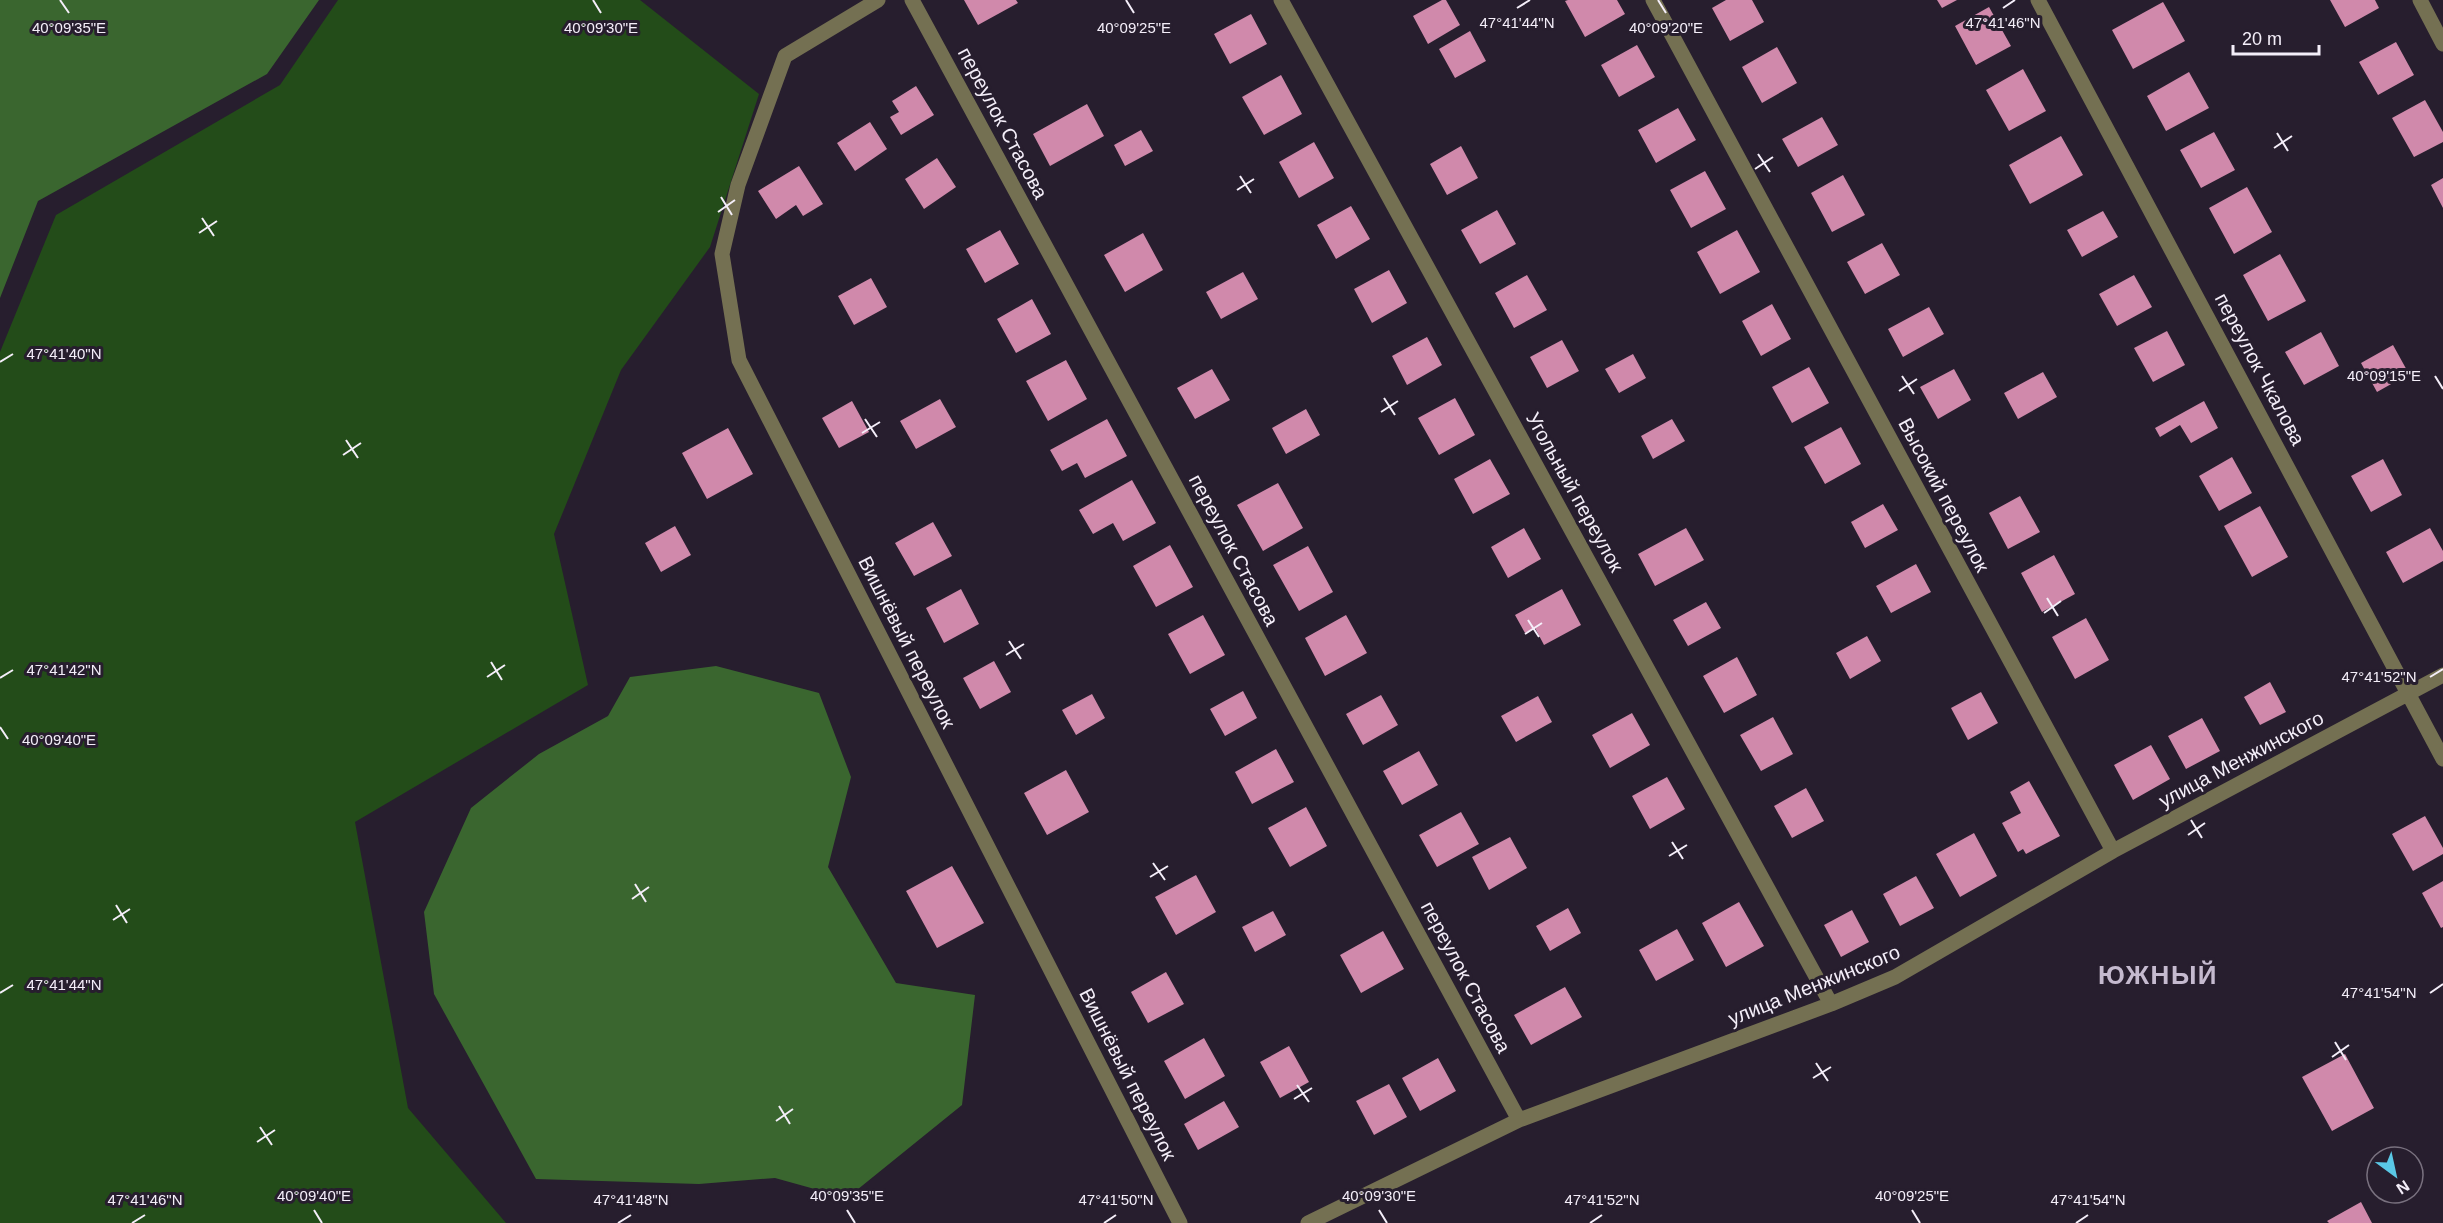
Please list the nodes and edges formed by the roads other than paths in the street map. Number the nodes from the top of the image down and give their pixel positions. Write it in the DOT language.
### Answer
graph roads {
  1 [pos="878,0"];
  2 [pos="912,0"];
  3 [pos="1281,0"];
  4 [pos="1653,0"];
  5 [pos="2038,0"];
  6 [pos="2420,0"];
  7 [pos="2443,44"];
  8 [pos="2443,675"];
  9 [pos="2410,694"];
  10 [pos="2443,759"];
  11 [pos="2113,851"];
  12 [pos="1831,1004"];
  13 [pos="1520,1120"];
  14 [pos="1180,1223"];
  15 [pos="1308,1223"];
  1 -- 14 [label="street, Вишнёвый переулок"];
  2 -- 13 [label="street, переулок Стасова"];
  3 -- 12 [label="street, Угольный переулок"];
  4 -- 11 [label="street, Высокий переулок"];
  5 -- 9 [label="street, переулок Чкалова"];
  6 -- 7 [label="street"];
  8 -- 9 [label="street, улица Менжинского"];
  9 -- 10 [label="street, переулок Чкалова"];
  9 -- 11 [label="street, улица Менжинского"];
  11 -- 12 [label="street, улица Менжинского"];
  12 -- 13 [label="street, улица Менжинского"];
  13 -- 15 [label="street, улица Менжинского"];
}
